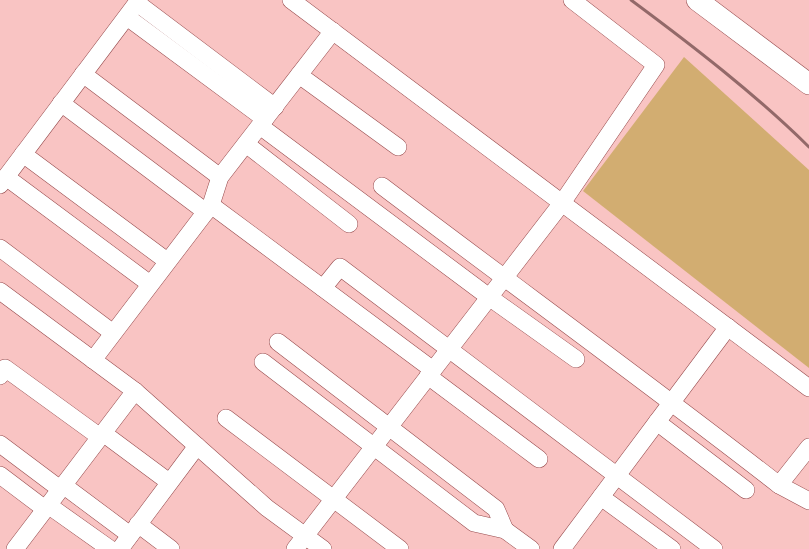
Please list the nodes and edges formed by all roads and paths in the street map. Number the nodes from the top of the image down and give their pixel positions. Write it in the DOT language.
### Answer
graph roads {
  1 [pos="291,0"];
  2 [pos="572,0"];
  3 [pos="697,0"];
  4 [pos="138,1"];
  5 [pos="127,17"];
  6 [pos="333,31"];
  7 [pos="83,74"];
  8 [pos="299,75"];
  9 [pos="809,84"];
  10 [pos="61,104"];
  11 [pos="266,117"];
  12 [pos="246,144"];
  13 [pos="398,147"];
  14 [pos="23,154"];
  15 [pos="220,177"];
  16 [pos="3,181"];
  17 [pos="382,186"];
  18 [pos="562,203"];
  19 [pos="208,208"];
  20 [pos="349,224"];
  21 [pos="0,248"];
  22 [pos="167,261"];
  23 [pos="504,278"];
  24 [pos="150,284"];
  25 [pos="323,288"];
  26 [pos="0,291"];
  27 [pos="489,297"];
  28 [pos="728,327"];
  29 [pos="113,333"];
  30 [pos="278,342"];
  31 [pos="449,349"];
  32 [pos="576,359"];
  33 [pos="92,360"];
  34 [pos="263,362"];
  35 [pos="430,373"];
  36 [pos="0,376"];
  37 [pos="809,388"];
  38 [pos="135,391"];
  39 [pos="672,402"];
  40 [pos="226,418"];
  41 [pos="657,422"];
  42 [pos="389,427"];
  43 [pos="101,435"];
  44 [pos="0,444"];
  45 [pos="197,446"];
  46 [pos="373,447"];
  47 [pos="809,447"];
  48 [pos="538,459"];
  49 [pos="0,475"];
  50 [pos="617,475"];
  51 [pos="170,482"];
  52 [pos="779,485"];
  53 [pos="62,487"];
  54 [pos="746,490"];
  55 [pos="601,496"];
  56 [pos="333,499"];
  57 [pos="809,501"];
  58 [pos="47,507"];
  59 [pos="134,530"];
  60 [pos="505,530"];
  61 [pos="300,542"];
  62 [pos="15,549"];
  63 [pos="110,549"];
  64 [pos="120,549"];
  65 [pos="171,549"];
  66 [pos="323,549"];
  67 [pos="400,549"];
  68 [pos="531,549"];
  69 [pos="562,549"];
  70 [pos="672,549"];
  71 [pos="714,549"];
  1 -- 6 [label="street"];
  2 -- 18 [label="street"];
  3 -- 9 [label="main road"];
  4 -- 5 [label="street"];
  4 -- 11 [label="street"];
  5 -- 7 [label="street"];
  5 -- 11 [label="street"];
  6 -- 8 [label="street"];
  6 -- 18 [label="street"];
  7 -- 10 [label="street"];
  7 -- 15 [label="street"];
  8 -- 11 [label="street"];
  8 -- 13 [label="street"];
  10 -- 14 [label="street"];
  10 -- 19 [label="street"];
  11 -- 12 [label="street"];
  11 -- 27 [label="street"];
  12 -- 15 [label="street"];
  12 -- 20 [label="street"];
  14 -- 16 [label="street"];
  14 -- 22 [label="street"];
  15 -- 19 [label="street"];
  16 -- 24 [label="street"];
  17 -- 23 [label="street"];
  18 -- 23 [label="street"];
  18 -- 28 [label="street"];
  19 -- 22 [label="street"];
  19 -- 25 [label="street"];
  21 -- 29 [label="street"];
  22 -- 24 [label="street"];
  23 -- 27 [label="street"];
  23 -- 39 [label="street"];
  24 -- 29 [label="street"];
  25 -- 31 [label="street"];
  25 -- 35 [label="street"];
  26 -- 33 [label="street"];
  27 -- 31 [label="street"];
  27 -- 32 [label="street"];
  28 -- 37 [label="street"];
  28 -- 39 [label="street"];
  29 -- 33 [label="street"];
  30 -- 42 [label="street"];
  31 -- 35 [label="street"];
  31 -- 50 [label="street"];
  33 -- 38 [label="street"];
  34 -- 46 [label="street"];
  35 -- 42 [label="street"];
  35 -- 48 [label="street"];
  36 -- 43 [label="street"];
  38 -- 43 [label="street"];
  38 -- 45 [label="street"];
  39 -- 41 [label="street"];
  39 -- 52 [label="street"];
  40 -- 56 [label="street"];
  41 -- 50 [label="street"];
  41 -- 54 [label="street"];
  42 -- 46 [label="street"];
  42 -- 60 [label="street"];
  43 -- 51 [label="street"];
  43 -- 53 [label="street"];
  44 -- 53 [label="street"];
  45 -- 51 [label="street"];
  45 -- 61 [label="street"];
  46 -- 56 [label="street"];
  46 -- 60 [label="street"];
  47 -- 52 [label="street"];
  49 -- 58 [label="street"];
  50 -- 55 [label="street"];
  50 -- 71 [label="street"];
  51 -- 59 [label="street"];
  52 -- 57 [label="street"];
  53 -- 58 [label="street"];
  53 -- 59 [label="street"];
  55 -- 69 [label="street"];
  55 -- 70 [label="street"];
  56 -- 61 [label="street"];
  56 -- 67 [label="street"];
  58 -- 62 [label="street"];
  58 -- 63 [label="street"];
  59 -- 64 [label="street"];
  59 -- 65 [label="street"];
  60 -- 68 [label="street"];
  61 -- 66 [label="street"];
}
